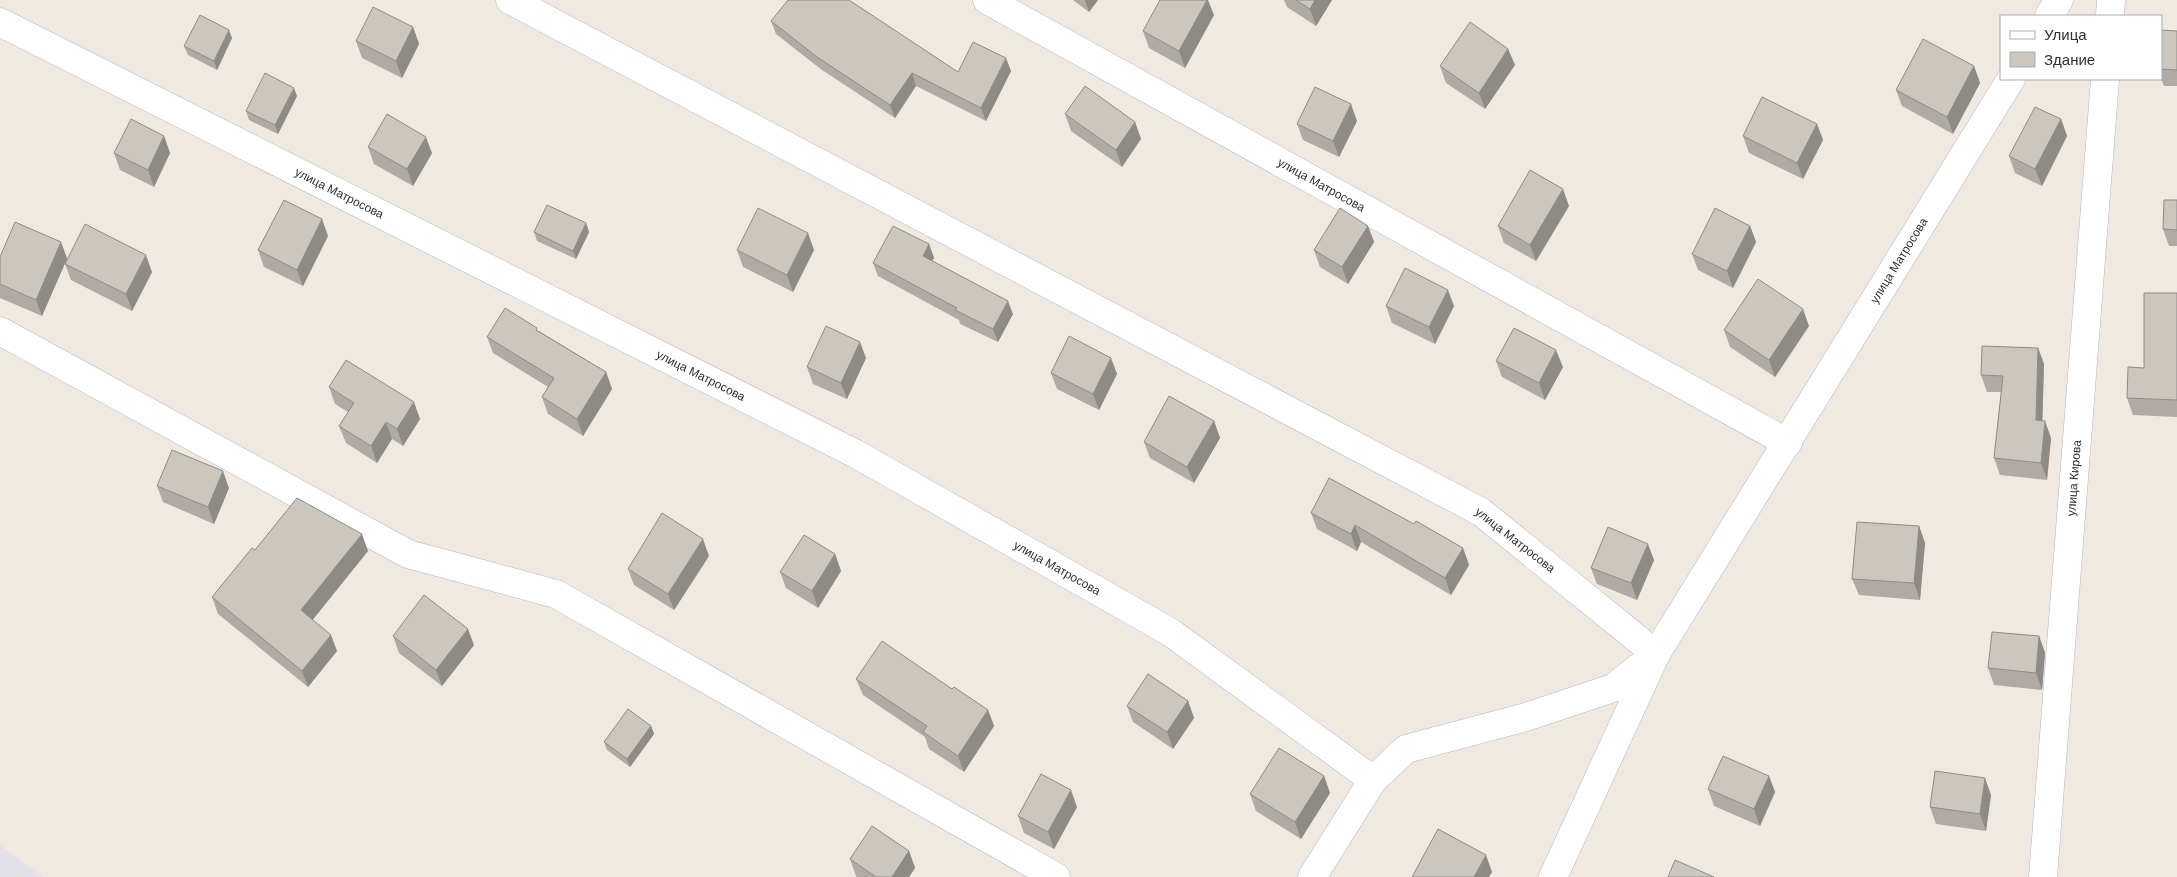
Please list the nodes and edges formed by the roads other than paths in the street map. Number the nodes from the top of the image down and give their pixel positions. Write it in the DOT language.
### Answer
graph roads {
  1 [pos="510,0"];
  2 [pos="987,0"];
  3 [pos="2059,0"];
  4 [pos="2111,0"];
  5 [pos="2050,15"];
  6 [pos="2110,15"];
  7 [pos="0,22"];
  8 [pos="2010,80"];
  9 [pos="2105,80"];
  10 [pos="0,331"];
  11 [pos="1788,443"];
  12 [pos="1656,654"];
  13 [pos="1373,780"];
  14 [pos="1056,877"];
  15 [pos="1312,877"];
  16 [pos="1553,877"];
  17 [pos="2043,877"];
  1 -- 12 [label="street, улица Матросова"];
  2 -- 11 [label="street, улица Матросова"];
  3 -- 5 [label="street"];
  4 -- 6 [label="street"];
  7 -- 13 [label="street, улица Матросова"];
  8 -- 11 [label="street, улица Матросова"];
  9 -- 17 [label="street, улица Кирова"];
  10 -- 14 [label="street"];
  11 -- 12 [label="street, улица Матросова"];
  12 -- 13 [label="street, улица Матросова"];
  12 -- 16 [label="street, улица Матросова"];
  13 -- 15 [label="street, улица Матросова"];
}
